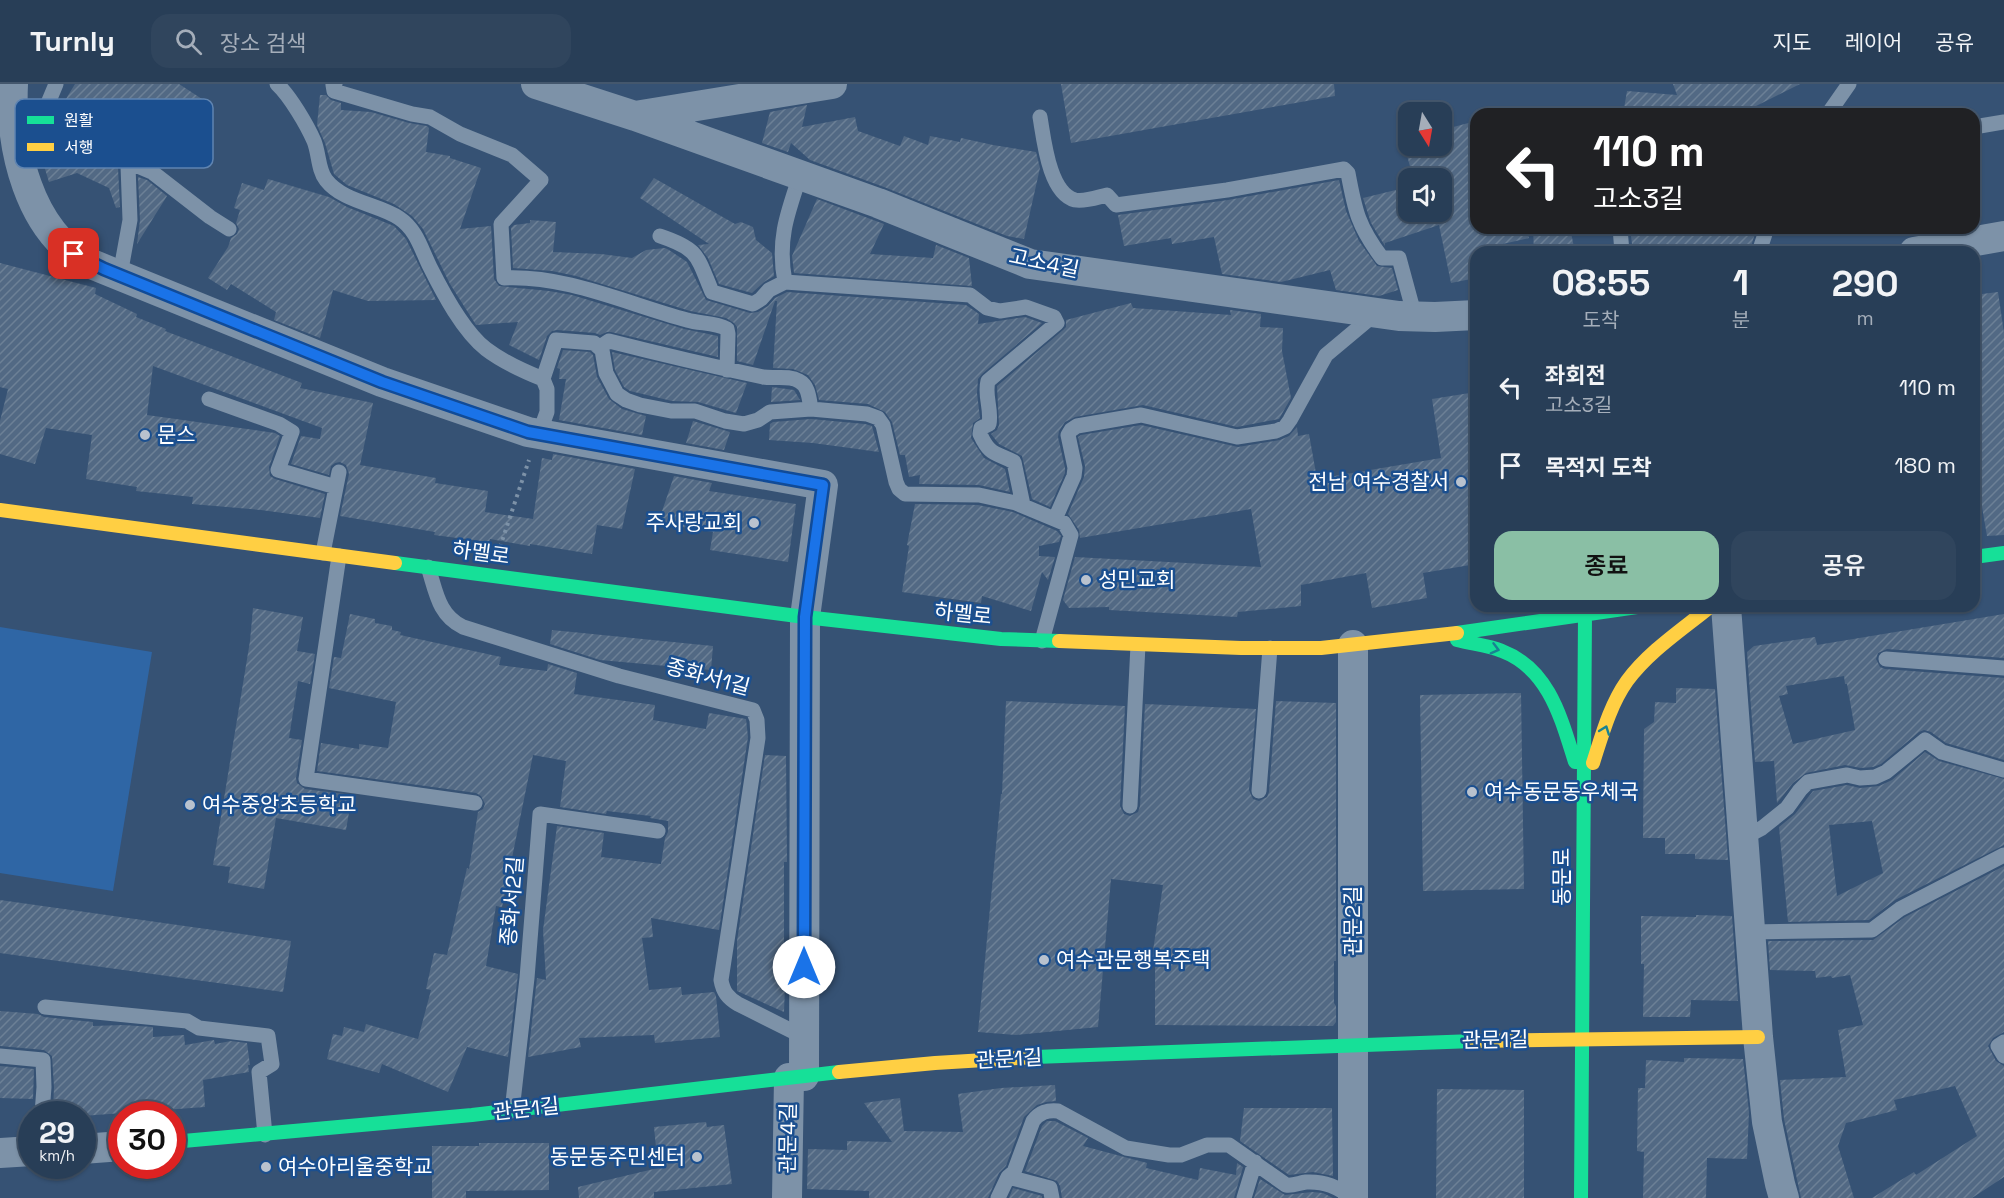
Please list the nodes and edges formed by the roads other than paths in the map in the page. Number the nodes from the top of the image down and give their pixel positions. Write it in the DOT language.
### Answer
graph roads {
  1 [pos="13,84"];
  2 [pos="56,84"];
  3 [pos="277,84"];
  4 [pos="335,84"];
  5 [pos="536,84"];
  6 [pos="832,84"];
  7 [pos="1849,84"];
  8 [pos="50,99"];
  9 [pos="1832,108"];
  10 [pos="635,116"];
  11 [pos="1040,117"];
  12 [pos="2004,122"];
  13 [pos="1980,126"];
  14 [pos="15,131"];
  15 [pos="23,168"];
  16 [pos="128,168"];
  17 [pos="143,168"];
  18 [pos="800,177"];
  19 [pos="229,229"];
  20 [pos="660,236"];
  21 [pos="2004,236"];
  22 [pos="1948,246"];
  23 [pos="120,275"];
  24 [pos="785,282"];
  25 [pos="1377,313"];
  26 [pos="1470,315"];
  27 [pos="1415,317"];
  28 [pos="602,350"];
  29 [pos="727,370"];
  30 [pos="543,379"];
  31 [pos="209,399"];
  32 [pos="811,410"];
  33 [pos="538,434"];
  34 [pos="339,472"];
  35 [pos="336,487"];
  36 [pos="1023,505"];
  37 [pos="0,510"];
  38 [pos="1055,519"];
  39 [pos="323,553"];
  40 [pos="2004,553"];
  41 [pos="339,556"];
  42 [pos="1980,556"];
  43 [pos="428,567"];
  44 [pos="1605,612"];
  45 [pos="1704,612"];
  46 [pos="1726,612"];
  47 [pos="1585,615"];
  48 [pos="805,617"];
  49 [pos="1438,636"];
  50 [pos="1041,641"];
  51 [pos="1138,645"];
  52 [pos="1353,645"];
  53 [pos="1270,648"];
  54 [pos="1886,659"];
  55 [pos="2004,668"];
  56 [pos="2004,770"];
  57 [pos="1584,789"];
  58 [pos="1259,791"];
  59 [pos="476,803"];
  60 [pos="1130,807"];
  61 [pos="658,831"];
  62 [pos="1743,838"];
  63 [pos="2004,855"];
  64 [pos="1750,932"];
  65 [pos="45,1008"];
  66 [pos="804,1037"];
  67 [pos="1758,1037"];
  68 [pos="1582,1038"];
  69 [pos="2004,1042"];
  70 [pos="1353,1044"];
  71 [pos="0,1056"];
  72 [pos="2004,1056"];
  73 [pos="797,1077"];
  74 [pos="43,1101"];
  75 [pos="512,1111"];
  76 [pos="265,1135"];
  77 [pos="186,1141"];
  78 [pos="18,1152"];
  79 [pos="0,1153"];
  80 [pos="1255,1162"];
  81 [pos="1008,1177"];
  82 [pos="787,1198"];
  83 [pos="998,1198"];
  84 [pos="1053,1198"];
  85 [pos="1244,1198"];
  86 [pos="1353,1198"];
  87 [pos="1581,1198"];
  88 [pos="1784,1198"];
  1 -- 14 [label="street"];
  2 -- 8 [label="lane"];
  3 -- 30 [label="lane"];
  4 -- 29 [label="lane"];
  5 -- 10 [label="street, 고소4길"];
  6 -- 10 [label="street"];
  7 -- 9 [label="lane"];
  10 -- 18 [label="street, 고소4길"];
  11 -- 27 [label="lane"];
  12 -- 13 [label="lane"];
  15 -- 23 [label="street"];
  16 -- 23 [label="lane"];
  17 -- 19 [label="lane"];
  18 -- 24 [label="lane"];
  18 -- 25 [label="street, 고소4길"];
  20 -- 24 [label="lane"];
  21 -- 22 [label="street"];
  23 -- 33 [label="street"];
  24 -- 36 [label="lane"];
  25 -- 27 [label="street, 고소4길"];
  25 -- 38 [label="lane"];
  26 -- 27 [label="street, 고소4길"];
  28 -- 29 [label="lane"];
  28 -- 30 [label="lane"];
  28 -- 32 [label="lane"];
  29 -- 32 [label="lane"];
  30 -- 33 [label="lane"];
  31 -- 35 [label="lane"];
  32 -- 36 [label="lane"];
  33 -- 48 [label="street, 관문4길"];
  34 -- 35 [label="lane"];
  35 -- 39 [label="lane"];
  36 -- 38 [label="lane"];
  37 -- 39 [label="street, 하멜로"];
  38 -- 50 [label="lane"];
  39 -- 41 [label="street, 하멜로"];
  40 -- 42 [label="street"];
  41 -- 43 [label="street, 하멜로"];
  41 -- 59 [label="lane"];
  43 -- 48 [label="street, 하멜로"];
  43 -- 66 [label="lane, 종화서1길"];
  44 -- 47 [label="street"];
  57 -- 45 [label="street, one-way"];
  46 -- 62 [label="street"];
  47 -- 49 [label="street, 하멜로"];
  47 -- 57 [label="street, 동문로"];
  48 -- 50 [label="street, 하멜로"];
  48 -- 66 [label="street, 관문4길"];
  49 -- 52 [label="street, 하멜로"];
  49 -- 57 [label="street, one-way"];
  50 -- 51 [label="street, 하멜로"];
  51 -- 53 [label="street, 하멜로"];
  51 -- 60 [label="lane"];
  52 -- 53 [label="street, 하멜로"];
  52 -- 70 [label="street, 관문2길"];
  53 -- 58 [label="lane"];
  54 -- 55 [label="lane"];
  56 -- 62 [label="lane"];
  57 -- 68 [label="street, 동문로"];
  61 -- 75 [label="lane, 종화서2길"];
  62 -- 64 [label="street"];
  63 -- 64 [label="lane"];
  64 -- 67 [label="street"];
  65 -- 76 [label="lane"];
  66 -- 73 [label="street, 관문4길"];
  67 -- 68 [label="street, 관문1길"];
  67 -- 88 [label="street"];
  68 -- 70 [label="street, 관문1길"];
  68 -- 87 [label="street, 동문로"];
  69 -- 72 [label="lane"];
  70 -- 73 [label="street, 관문1길"];
  70 -- 86 [label="street, 관문2길"];
  71 -- 74 [label="lane"];
  73 -- 75 [label="street, 관문1길"];
  73 -- 82 [label="street, 관문4길"];
  75 -- 76 [label="street, 관문1길"];
  76 -- 77 [label="street, 관문1길"];
  78 -- 79 [label="street"];
  80 -- 81 [label="lane"];
  80 -- 85 [label="lane"];
  80 -- 86 [label="lane"];
  81 -- 83 [label="lane"];
  81 -- 84 [label="lane"];
}
